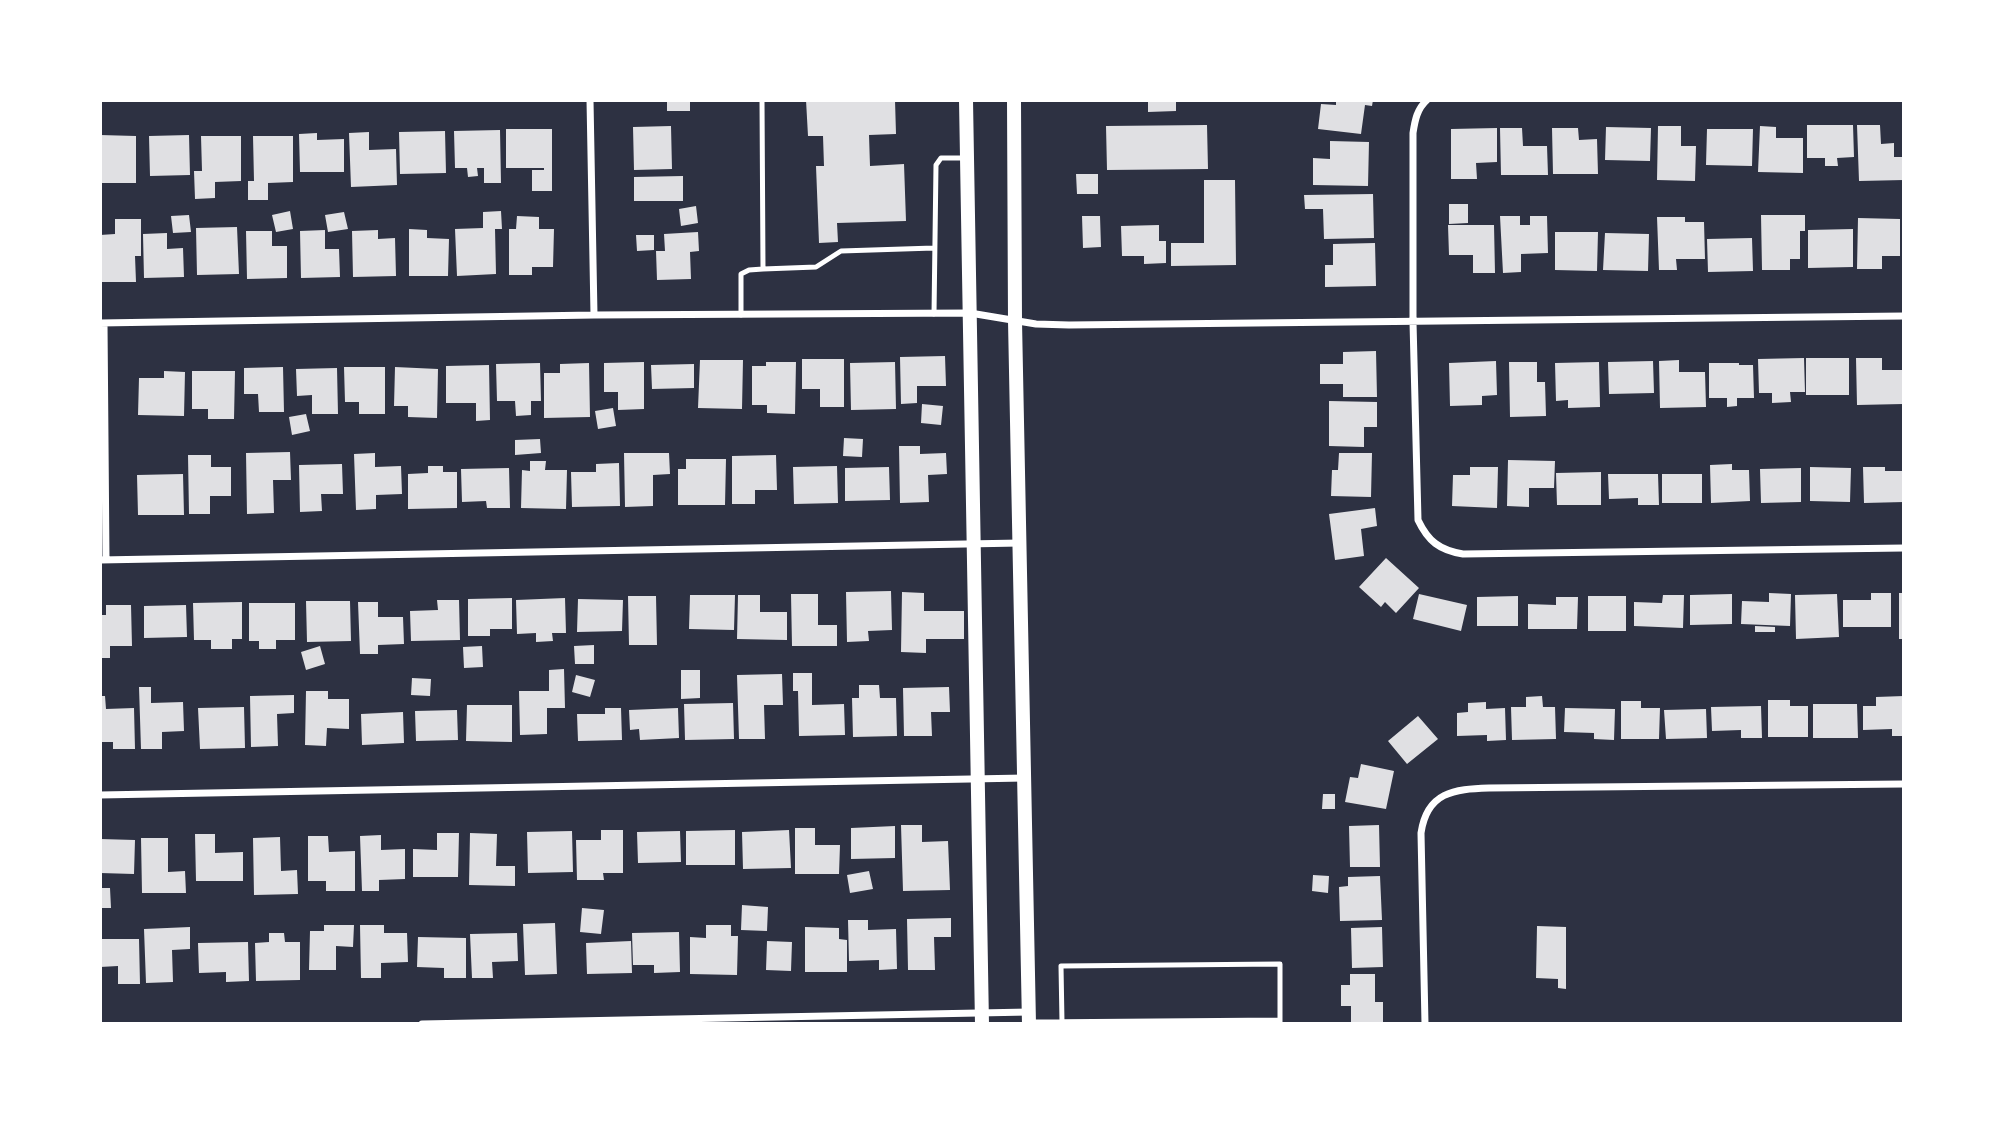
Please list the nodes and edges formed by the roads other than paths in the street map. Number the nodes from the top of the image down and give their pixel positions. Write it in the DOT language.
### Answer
graph roads {
  1 [pos="590,100"];
  2 [pos="762,100"];
  3 [pos="966,100"];
  4 [pos="1014,100"];
  5 [pos="1427,100"];
  6 [pos="967,158"];
  7 [pos="934,248"];
  8 [pos="763,269"];
  9 [pos="970,313"];
  10 [pos="741,314"];
  11 [pos="934,314"];
  12 [pos="594,316"];
  13 [pos="1904,316"];
  14 [pos="1015,321"];
  15 [pos="1413,322"];
  16 [pos="102,323"];
  17 [pos="1021,543"];
  18 [pos="973,544"];
  19 [pos="1904,548"];
  20 [pos="103,560"];
  21 [pos="979,778"];
  22 [pos="1026,778"];
  23 [pos="1904,784"];
  24 [pos="100,795"];
  25 [pos="982,1019"];
  26 [pos="1029,1020"];
  27 [pos="1062,1022"];
  28 [pos="1280,1022"];
  29 [pos="1165,1023"];
  30 [pos="422,1024"];
  31 [pos="1425,1024"];
  1 -- 12 [label="street"];
  2 -- 8 [label="lane"];
  3 -- 6 [label="main road"];
  4 -- 14 [label="main road"];
  5 -- 15 [label="street"];
  6 -- 7 [label="lane"];
  6 -- 9 [label="main road"];
  7 -- 8 [label="lane"];
  7 -- 11 [label="lane"];
  8 -- 10 [label="lane"];
  9 -- 11 [label="street"];
  9 -- 14 [label="street"];
  9 -- 18 [label="main road"];
  10 -- 11 [label="street"];
  10 -- 12 [label="street"];
  12 -- 16 [label="street"];
  13 -- 15 [label="street"];
  14 -- 15 [label="street"];
  14 -- 17 [label="main road"];
  15 -- 19 [label="street"];
  16 -- 20 [label="street"];
  17 -- 18 [label="street"];
  17 -- 22 [label="main road"];
  18 -- 20 [label="street"];
  18 -- 21 [label="main road"];
  21 -- 22 [label="street"];
  21 -- 24 [label="street"];
  21 -- 25 [label="main road"];
  22 -- 26 [label="main road"];
  23 -- 31 [label="street"];
  25 -- 26 [label="street"];
  25 -- 30 [label="street"];
  26 -- 27 [label="lane"];
  27 -- 28 [label="lane"];
  27 -- 29 [label="lane"];
  28 -- 29 [label="lane"];
}
